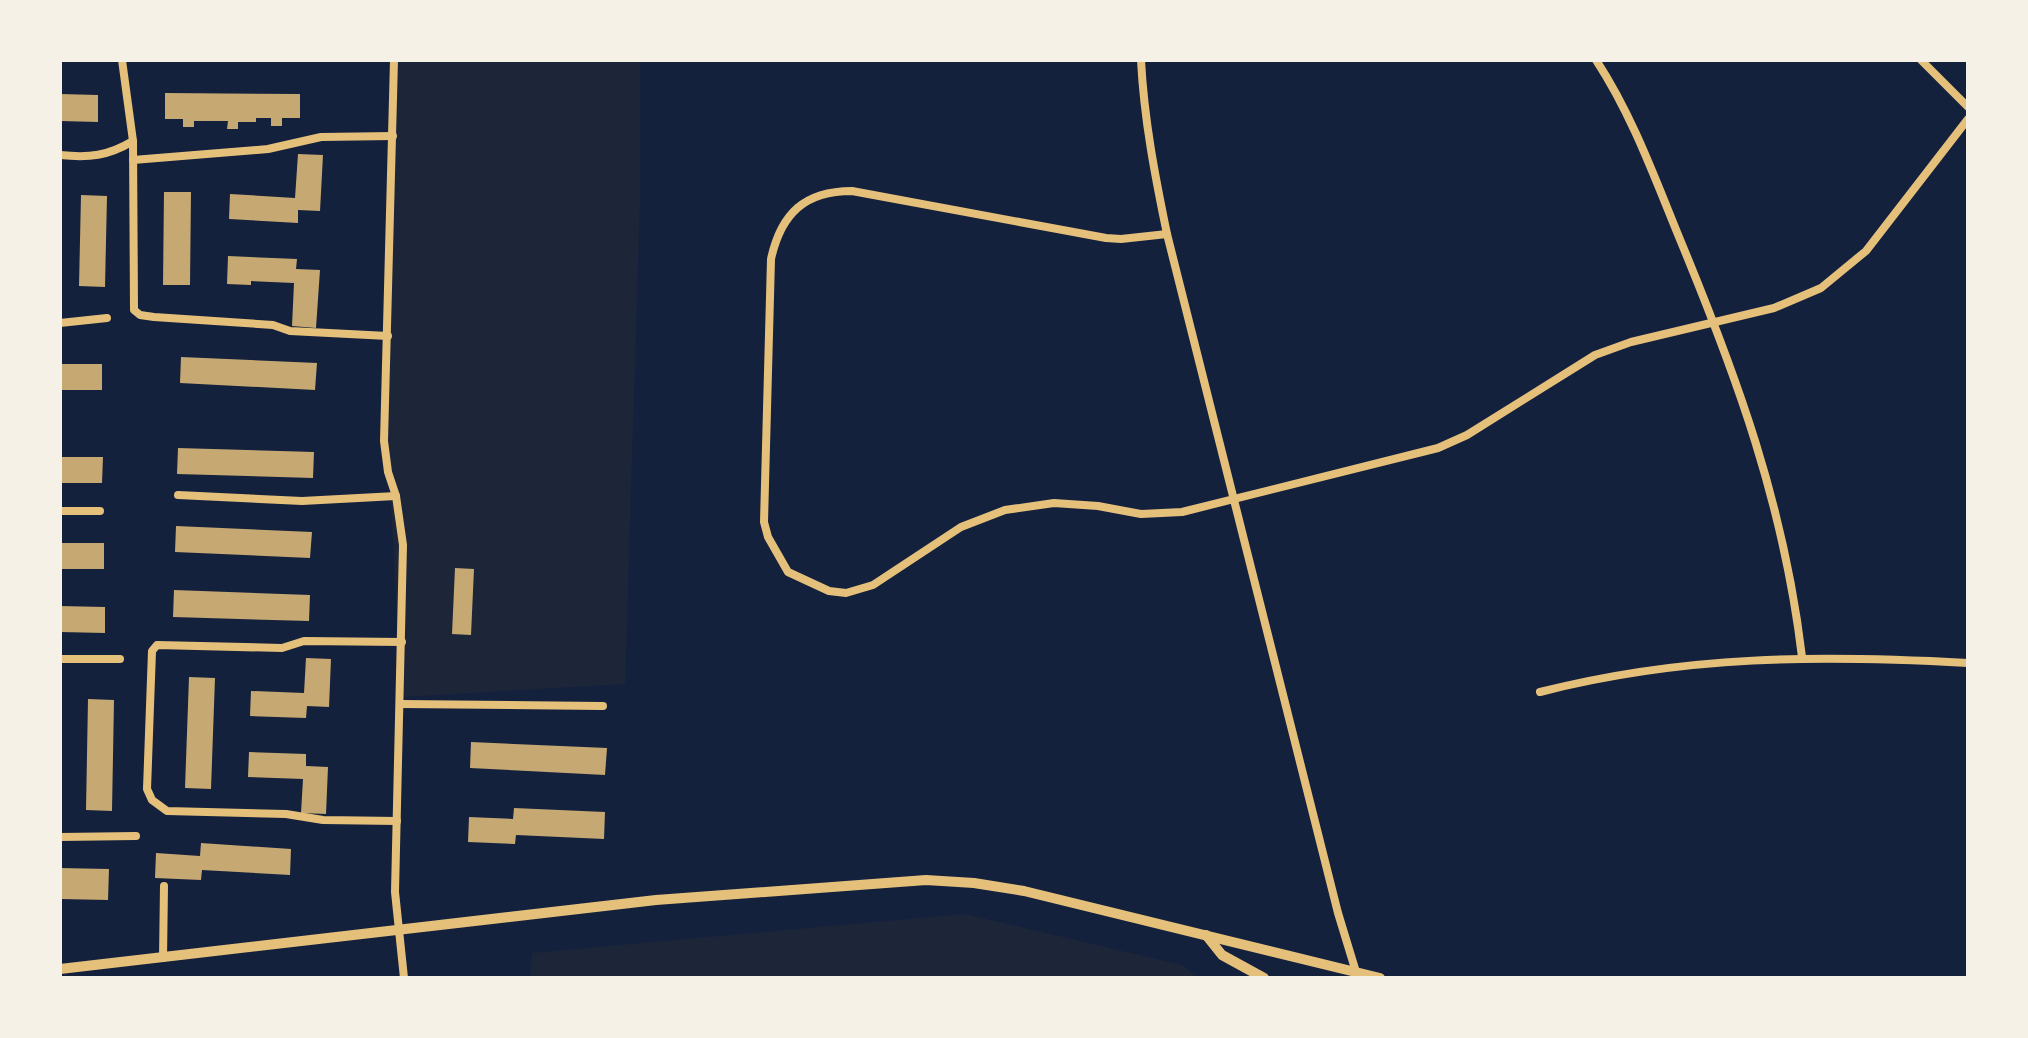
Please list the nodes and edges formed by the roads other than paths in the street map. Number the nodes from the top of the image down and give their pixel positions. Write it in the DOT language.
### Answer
graph roads {
  1 [pos="122,60"];
  2 [pos="394,60"];
  3 [pos="1141,60"];
  4 [pos="1596,60"];
  5 [pos="1921,60"];
  6 [pos="1968,107"];
  7 [pos="1968,119"];
  8 [pos="393,136"];
  9 [pos="133,141"];
  10 [pos="60,155"];
  11 [pos="133,160"];
  12 [pos="1167,234"];
  13 [pos="107,318"];
  14 [pos="60,323"];
  15 [pos="1715,323"];
  16 [pos="388,336"];
  17 [pos="178,495"];
  18 [pos="396,496"];
  19 [pos="1234,500"];
  20 [pos="60,511"];
  21 [pos="100,511"];
  22 [pos="402,642"];
  23 [pos="1802,657"];
  24 [pos="60,659"];
  25 [pos="120,659"];
  26 [pos="1968,663"];
  27 [pos="1540,692"];
  28 [pos="400,704"];
  29 [pos="603,706"];
  30 [pos="397,821"];
  31 [pos="136,836"];
  32 [pos="60,837"];
  33 [pos="164,886"];
  34 [pos="399,930"];
  35 [pos="1206,935"];
  36 [pos="163,958"];
  37 [pos="60,969"];
  38 [pos="1357,975"];
  39 [pos="404,978"];
  40 [pos="1264,978"];
  41 [pos="1380,978"];
  1 -- 9 [label="street"];
  2 -- 8 [label="street"];
  3 -- 12 [label="street"];
  4 -- 15 [label="street"];
  5 -- 6 [label="street"];
  7 -- 15 [label="street"];
  8 -- 11 [label="street"];
  8 -- 16 [label="street"];
  9 -- 10 [label="street"];
  9 -- 11 [label="street"];
  11 -- 16 [label="street"];
  12 -- 19 [label="street"];
  12 -- 19 [label="street"];
  13 -- 14 [label="street"];
  15 -- 19 [label="street"];
  15 -- 23 [label="street"];
  16 -- 18 [label="street"];
  17 -- 18 [label="street"];
  18 -- 22 [label="street"];
  19 -- 38 [label="street"];
  20 -- 21 [label="street"];
  22 -- 28 [label="street"];
  22 -- 30 [label="street"];
  23 -- 26 [label="street"];
  23 -- 27 [label="street"];
  24 -- 25 [label="street"];
  28 -- 29 [label="street"];
  28 -- 30 [label="street"];
  30 -- 34 [label="street"];
  31 -- 32 [label="street"];
  33 -- 36 [label="street"];
  34 -- 35 [label="street"];
  34 -- 36 [label="street"];
  34 -- 39 [label="street"];
  35 -- 38 [label="street"];
  35 -- 40 [label="street"];
  36 -- 37 [label="street"];
  38 -- 41 [label="street"];
}
